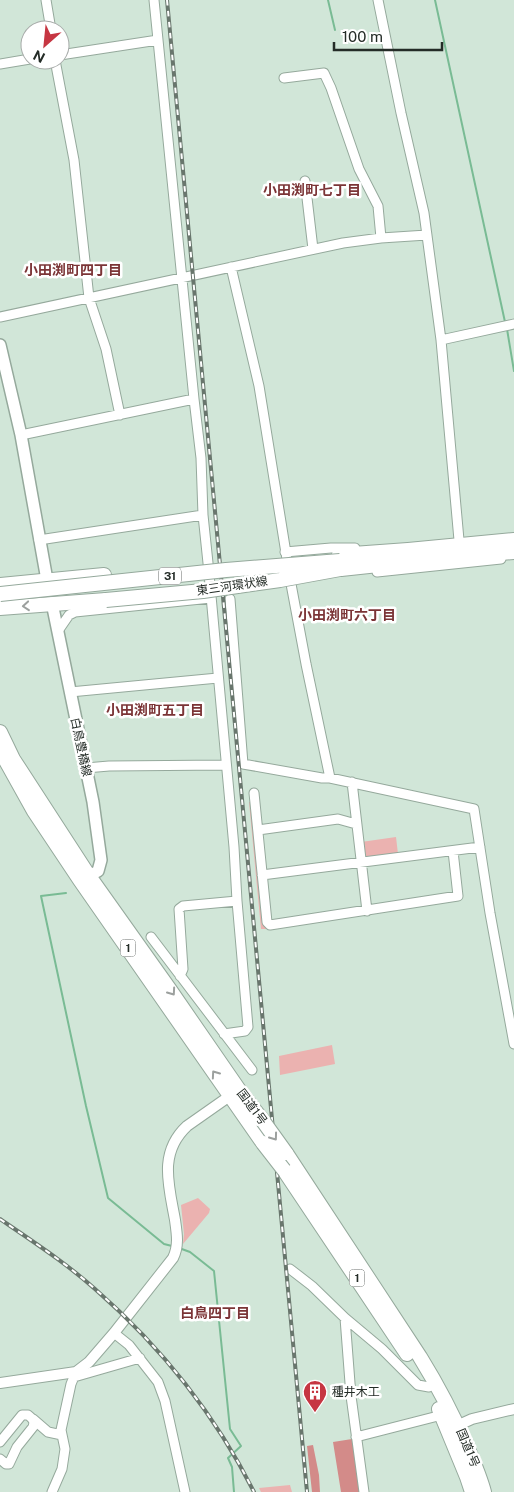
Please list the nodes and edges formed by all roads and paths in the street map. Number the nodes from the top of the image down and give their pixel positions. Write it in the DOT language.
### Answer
graph roads {
  1 [pos="46,0"];
  2 [pos="154,0"];
  3 [pos="378,0"];
  4 [pos="49,20"];
  5 [pos="158,40"];
  6 [pos="70,53"];
  7 [pos="20,61"];
  8 [pos="0,64"];
  9 [pos="57,70"];
  10 [pos="284,78"];
  11 [pos="305,181"];
  12 [pos="427,235"];
  13 [pos="381,238"];
  14 [pos="313,249"];
  15 [pos="231,268"];
  16 [pos="181,278"];
  17 [pos="89,298"];
  18 [pos="0,317"];
  19 [pos="514,324"];
  20 [pos="441,340"];
  21 [pos="0,345"];
  22 [pos="194,399"];
  23 [pos="120,415"];
  24 [pos="21,435"];
  25 [pos="203,515"];
  26 [pos="514,536"];
  27 [pos="39,540"];
  28 [pos="514,540"];
  29 [pos="460,547"];
  30 [pos="285,552"];
  31 [pos="514,552"];
  32 [pos="514,558"];
  33 [pos="340,562"];
  34 [pos="47,580"];
  35 [pos="291,584"];
  36 [pos="0,585"];
  37 [pos="0,594"];
  38 [pos="211,598"];
  39 [pos="230,599"];
  40 [pos="52,604"];
  41 [pos="0,608"];
  42 [pos="58,631"];
  43 [pos="218,678"];
  44 [pos="70,692"];
  45 [pos="0,732"];
  46 [pos="0,750"];
  47 [pos="225,765"];
  48 [pos="86,768"];
  49 [pos="330,778"];
  50 [pos="352,782"];
  51 [pos="254,793"];
  52 [pos="356,824"];
  53 [pos="258,830"];
  54 [pos="480,847"];
  55 [pos="453,851"];
  56 [pos="362,862"];
  57 [pos="262,875"];
  58 [pos="85,878"];
  59 [pos="237,901"];
  60 [pos="367,911"];
  61 [pos="151,937"];
  62 [pos="180,976"];
  63 [pos="224,1034"];
  64 [pos="514,1044"];
  65 [pos="252,1070"];
  66 [pos="234,1093"];
  67 [pos="290,1269"];
  68 [pos="346,1318"];
  69 [pos="114,1333"];
  70 [pos="140,1358"];
  71 [pos="75,1375"];
  72 [pos="0,1382"];
  73 [pos="429,1387"];
  74 [pos="514,1409"];
  75 [pos="442,1415"];
  76 [pos="33,1419"];
  77 [pos="453,1427"];
  78 [pos="62,1436"];
  79 [pos="356,1437"];
  80 [pos="0,1442"];
  81 [pos="0,1459"];
  82 [pos="52,1492"];
  83 [pos="185,1492"];
  84 [pos="364,1492"];
  85 [pos="472,1492"];
  86 [pos="484,1492"];
  1 -- 4 [label="street"];
  2 -- 5 [label="street"];
  3 -- 12 [label="street"];
  5 -- 6 [label="street"];
  5 -- 16 [label="street"];
  7 -- 8 [label="street"];
  9 -- 17 [label="street"];
  10 -- 13 [label="street"];
  11 -- 14 [label="street"];
  12 -- 13 [label="street"];
  12 -- 20 [label="street"];
  13 -- 14 [label="street"];
  14 -- 15 [label="street"];
  15 -- 16 [label="street"];
  15 -- 30 [label="street"];
  16 -- 17 [label="street"];
  16 -- 22 [label="street"];
  17 -- 18 [label="street"];
  17 -- 23 [label="street"];
  19 -- 20 [label="street"];
  20 -- 29 [label="street"];
  21 -- 24 [label="main road"];
  22 -- 23 [label="street"];
  22 -- 25 [label="street"];
  23 -- 24 [label="street"];
  24 -- 27 [label="main road"];
  25 -- 27 [label="street"];
  25 -- 38 [label="street"];
  26 -- 29 [label="street"];
  27 -- 34 [label="main road"];
  28 -- 29 [label="main road, 東三河環状線 / 31"];
  29 -- 30 [label="street"];
  29 -- 31 [label="main road, 東三河環状線 / 31"];
  29 -- 33 [label="main road, 東三河環状線 / 31"];
  29 -- 33 [label="main road, 東三河環状線 / 31"];
  30 -- 35 [label="street"];
  32 -- 35 [label="street"];
  33 -- 34 [label="main road, 東三河環状線 / 31"];
  33 -- 37 [label="main road, 東三河環状線 / 31, bridge"];
  33 -- 40 [label="main road, 東三河環状線 / 31, bridge"];
  34 -- 36 [label="main road, 東三河環状線 / 31"];
  35 -- 49 [label="street"];
  38 -- 42 [label="street"];
  38 -- 43 [label="street"];
  39 -- 49 [label="street"];
  40 -- 41 [label="main road, 東三河環状線 / 31, one-way"];
  40 -- 42 [label="main road, 白鳥豊橋線"];
  42 -- 44 [label="main road, 白鳥豊橋線"];
  43 -- 44 [label="street"];
  43 -- 47 [label="street"];
  44 -- 48 [label="main road, 白鳥豊橋線"];
  45 -- 58 [label="main road, 国道1号 / 1"];
  46 -- 58 [label="main road, 国道1号 / 1"];
  47 -- 48 [label="street"];
  47 -- 59 [label="street"];
  48 -- 58 [label="main road, 白鳥豊橋線"];
  49 -- 50 [label="street"];
  50 -- 52 [label="street"];
  50 -- 54 [label="street"];
  51 -- 53 [label="street"];
  52 -- 53 [label="street"];
  52 -- 56 [label="street"];
  53 -- 57 [label="street"];
  54 -- 55 [label="street"];
  54 -- 64 [label="street"];
  55 -- 56 [label="street"];
  55 -- 60 [label="street"];
  56 -- 57 [label="street"];
  56 -- 60 [label="street"];
  57 -- 60 [label="street"];
  58 -- 66 [label="main road, 国道1号 / 1"];
  59 -- 62 [label="street"];
  59 -- 63 [label="street"];
  61 -- 62 [label="street"];
  62 -- 63 [label="street"];
  63 -- 65 [label="street"];
  66 -- 69 [label="street"];
  66 -- 73 [label="main road, 国道1号 / 1, bridge"];
  66 -- 77 [label="main road, 国道1号 / 1, one-way, bridge"];
  67 -- 68 [label="street"];
  68 -- 73 [label="street"];
  68 -- 79 [label="street"];
  69 -- 70 [label="street"];
  69 -- 71 [label="street"];
  70 -- 71 [label="street"];
  70 -- 83 [label="street"];
  71 -- 72 [label="street"];
  71 -- 78 [label="street"];
  73 -- 75 [label="main road, 国道1号 / 1"];
  74 -- 77 [label="street"];
  75 -- 77 [label="main road, 国道1号 / 1"];
  75 -- 79 [label="street"];
  76 -- 78 [label="street"];
  76 -- 80 [label="street"];
  76 -- 81 [label="street"];
  77 -- 85 [label="main road, 国道1号 / 1"];
  77 -- 86 [label="main road, 国道1号 / 1"];
  78 -- 82 [label="street"];
  79 -- 84 [label="street"];
}
